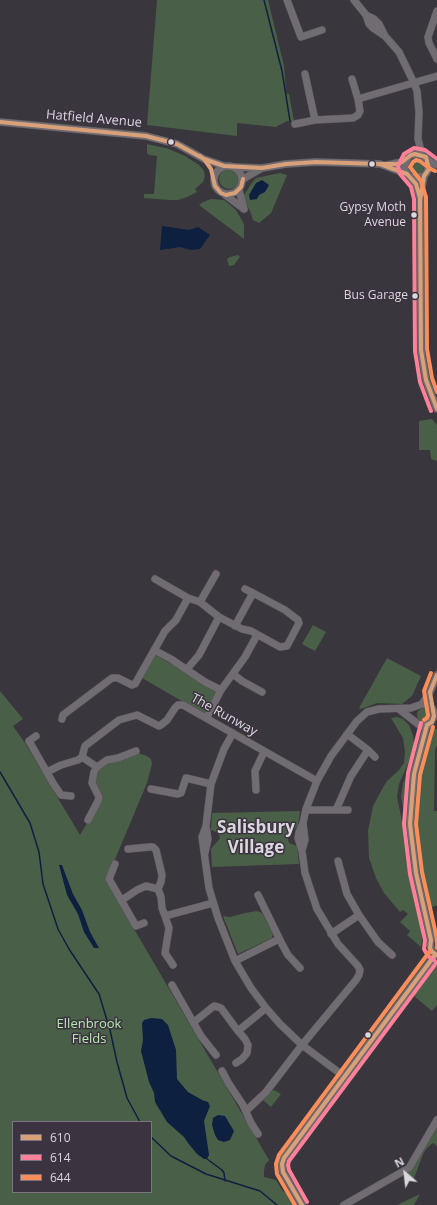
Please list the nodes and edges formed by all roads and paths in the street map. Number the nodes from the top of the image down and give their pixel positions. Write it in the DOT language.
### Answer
graph roads {
  1 [pos="287,0"];
  2 [pos="354,0"];
  3 [pos="437,11"];
  4 [pos="322,30"];
  5 [pos="437,59"];
  6 [pos="305,74"];
  7 [pos="437,76"];
  8 [pos="352,79"];
  9 [pos="414,83"];
  10 [pos="358,99"];
  11 [pos="315,120"];
  12 [pos="0,122"];
  13 [pos="294,124"];
  14 [pos="418,139"];
  15 [pos="409,156"];
  16 [pos="425,157"];
  17 [pos="204,159"];
  18 [pos="385,165"];
  19 [pos="437,165"];
  20 [pos="224,166"];
  21 [pos="235,167"];
  22 [pos="262,168"];
  23 [pos="437,168"];
  24 [pos="426,174"];
  25 [pos="409,175"];
  26 [pos="214,178"];
  27 [pos="243,180"];
  28 [pos="239,190"];
  29 [pos="224,194"];
  30 [pos="420,198"];
  31 [pos="437,409"];
  32 [pos="216,574"];
  33 [pos="155,579"];
  34 [pos="245,589"];
  35 [pos="254,594"];
  36 [pos="188,598"];
  37 [pos="200,602"];
  38 [pos="219,617"];
  39 [pos="235,626"];
  40 [pos="257,635"];
  41 [pos="154,650"];
  42 [pos="187,669"];
  43 [pos="233,674"];
  44 [pos="437,675"];
  45 [pos="221,690"];
  46 [pos="262,692"];
  47 [pos="430,692"];
  48 [pos="420,705"];
  49 [pos="400,710"];
  50 [pos="434,711"];
  51 [pos="206,718"];
  52 [pos="62,719"];
  53 [pos="416,723"];
  54 [pos="431,724"];
  55 [pos="233,733"];
  56 [pos="347,734"];
  57 [pos="36,736"];
  58 [pos="422,743"];
  59 [pos="368,750"];
  60 [pos="136,751"];
  61 [pos="264,752"];
  62 [pos="82,756"];
  63 [pos="375,757"];
  64 [pos="97,767"];
  65 [pos="48,772"];
  66 [pos="317,781"];
  67 [pos="211,784"];
  68 [pos="151,789"];
  69 [pos="256,790"];
  70 [pos="71,796"];
  71 [pos="306,809"];
  72 [pos="336,810"];
  73 [pos="348,810"];
  74 [pos="88,820"];
  75 [pos="128,849"];
  76 [pos="338,861"];
  77 [pos="115,864"];
  78 [pos="158,890"];
  79 [pos="258,895"];
  80 [pos="122,900"];
  81 [pos="213,904"];
  82 [pos="359,915"];
  83 [pos="166,916"];
  84 [pos="427,920"];
  85 [pos="144,922"];
  86 [pos="437,931"];
  87 [pos="331,934"];
  88 [pos="437,935"];
  89 [pos="279,939"];
  90 [pos="431,940"];
  91 [pos="392,955"];
  92 [pos="436,955"];
  93 [pos="236,961"];
  94 [pos="173,965"];
  95 [pos="300,968"];
  96 [pos="172,985"];
  97 [pos="266,1008"];
  98 [pos="194,1022"];
  99 [pos="238,1031"];
  100 [pos="302,1045"];
  101 [pos="216,1055"];
  102 [pos="236,1063"];
  103 [pos="222,1071"];
  104 [pos="345,1077"];
  105 [pos="246,1111"];
  106 [pos="437,1120"];
  107 [pos="258,1134"];
  108 [pos="302,1205"];
  109 [pos="344,1205"];
  1 -- 4 [label="street"];
  2 -- 9 [label="street"];
  3 -- 5 [label="street"];
  6 -- 11 [label="street"];
  7 -- 9 [label="street"];
  8 -- 10 [label="street"];
  9 -- 10 [label="street"];
  9 -- 14 [label="street"];
  10 -- 11 [label="street"];
  11 -- 13 [label="street"];
  12 -- 17 [label="street, Hatfield Avenue"];
  14 -- 15 [label="street"];
  14 -- 16 [label="street"];
  15 -- 16 [label="street"];
  15 -- 18 [label="street"];
  15 -- 25 [label="street"];
  16 -- 19 [label="street"];
  16 -- 24 [label="street"];
  17 -- 20 [label="street, Hatfield Avenue"];
  17 -- 26 [label="street"];
  18 -- 22 [label="street"];
  18 -- 25 [label="street"];
  20 -- 21 [label="street"];
  20 -- 26 [label="street"];
  21 -- 22 [label="street"];
  21 -- 27 [label="street"];
  22 -- 27 [label="street"];
  23 -- 24 [label="street"];
  24 -- 25 [label="street"];
  24 -- 30 [label="street"];
  25 -- 30 [label="street"];
  26 -- 29 [label="street"];
  27 -- 28 [label="street"];
  28 -- 29 [label="street"];
  28 -- 29 [label="street"];
  30 -- 31 [label="street"];
  32 -- 37 [label="street"];
  33 -- 36 [label="street"];
  34 -- 35 [label="street"];
  35 -- 39 [label="street"];
  35 -- 40 [label="street"];
  36 -- 37 [label="street"];
  36 -- 41 [label="street"];
  37 -- 38 [label="street"];
  38 -- 39 [label="street"];
  38 -- 42 [label="street"];
  39 -- 40 [label="street"];
  40 -- 43 [label="street"];
  41 -- 42 [label="street"];
  41 -- 52 [label="street"];
  42 -- 45 [label="street"];
  43 -- 45 [label="street"];
  43 -- 46 [label="street"];
  44 -- 47 [label="street"];
  45 -- 51 [label="street"];
  47 -- 48 [label="street"];
  47 -- 50 [label="street"];
  48 -- 49 [label="street"];
  48 -- 50 [label="street"];
  48 -- 53 [label="street"];
  49 -- 53 [label="street"];
  49 -- 56 [label="street"];
  50 -- 54 [label="street"];
  51 -- 55 [label="street, The Runway"];
  51 -- 62 [label="street, The Runway"];
  53 -- 54 [label="street"];
  53 -- 58 [label="street"];
  54 -- 58 [label="street"];
  55 -- 61 [label="street, The Runway"];
  55 -- 67 [label="street"];
  56 -- 59 [label="street"];
  56 -- 66 [label="street"];
  57 -- 65 [label="street"];
  58 -- 84 [label="street"];
  59 -- 63 [label="street"];
  59 -- 72 [label="street"];
  60 -- 64 [label="street"];
  61 -- 66 [label="street, The Runway"];
  61 -- 69 [label="street"];
  62 -- 64 [label="street"];
  62 -- 65 [label="street"];
  64 -- 74 [label="street"];
  65 -- 70 [label="street"];
  66 -- 71 [label="street"];
  67 -- 68 [label="street"];
  67 -- 81 [label="street"];
  71 -- 72 [label="street"];
  71 -- 87 [label="street"];
  72 -- 73 [label="street"];
  75 -- 78 [label="street"];
  76 -- 82 [label="street"];
  77 -- 80 [label="street"];
  78 -- 80 [label="street"];
  78 -- 83 [label="street"];
  79 -- 89 [label="street"];
  80 -- 85 [label="street"];
  81 -- 83 [label="street"];
  81 -- 93 [label="street"];
  82 -- 87 [label="street"];
  82 -- 91 [label="street"];
  83 -- 94 [label="street"];
  84 -- 86 [label="street"];
  84 -- 90 [label="street"];
  87 -- 100 [label="street"];
  88 -- 90 [label="street"];
  89 -- 93 [label="street"];
  89 -- 95 [label="street"];
  90 -- 92 [label="street"];
  92 -- 104 [label="street"];
  93 -- 97 [label="street"];
  96 -- 98 [label="street"];
  97 -- 99 [label="street"];
  97 -- 100 [label="street"];
  98 -- 99 [label="street"];
  98 -- 101 [label="street"];
  99 -- 102 [label="street"];
  100 -- 104 [label="street"];
  100 -- 105 [label="street"];
  103 -- 105 [label="street"];
  104 -- 108 [label="street"];
  105 -- 107 [label="street"];
  106 -- 109 [label="street"];
}
